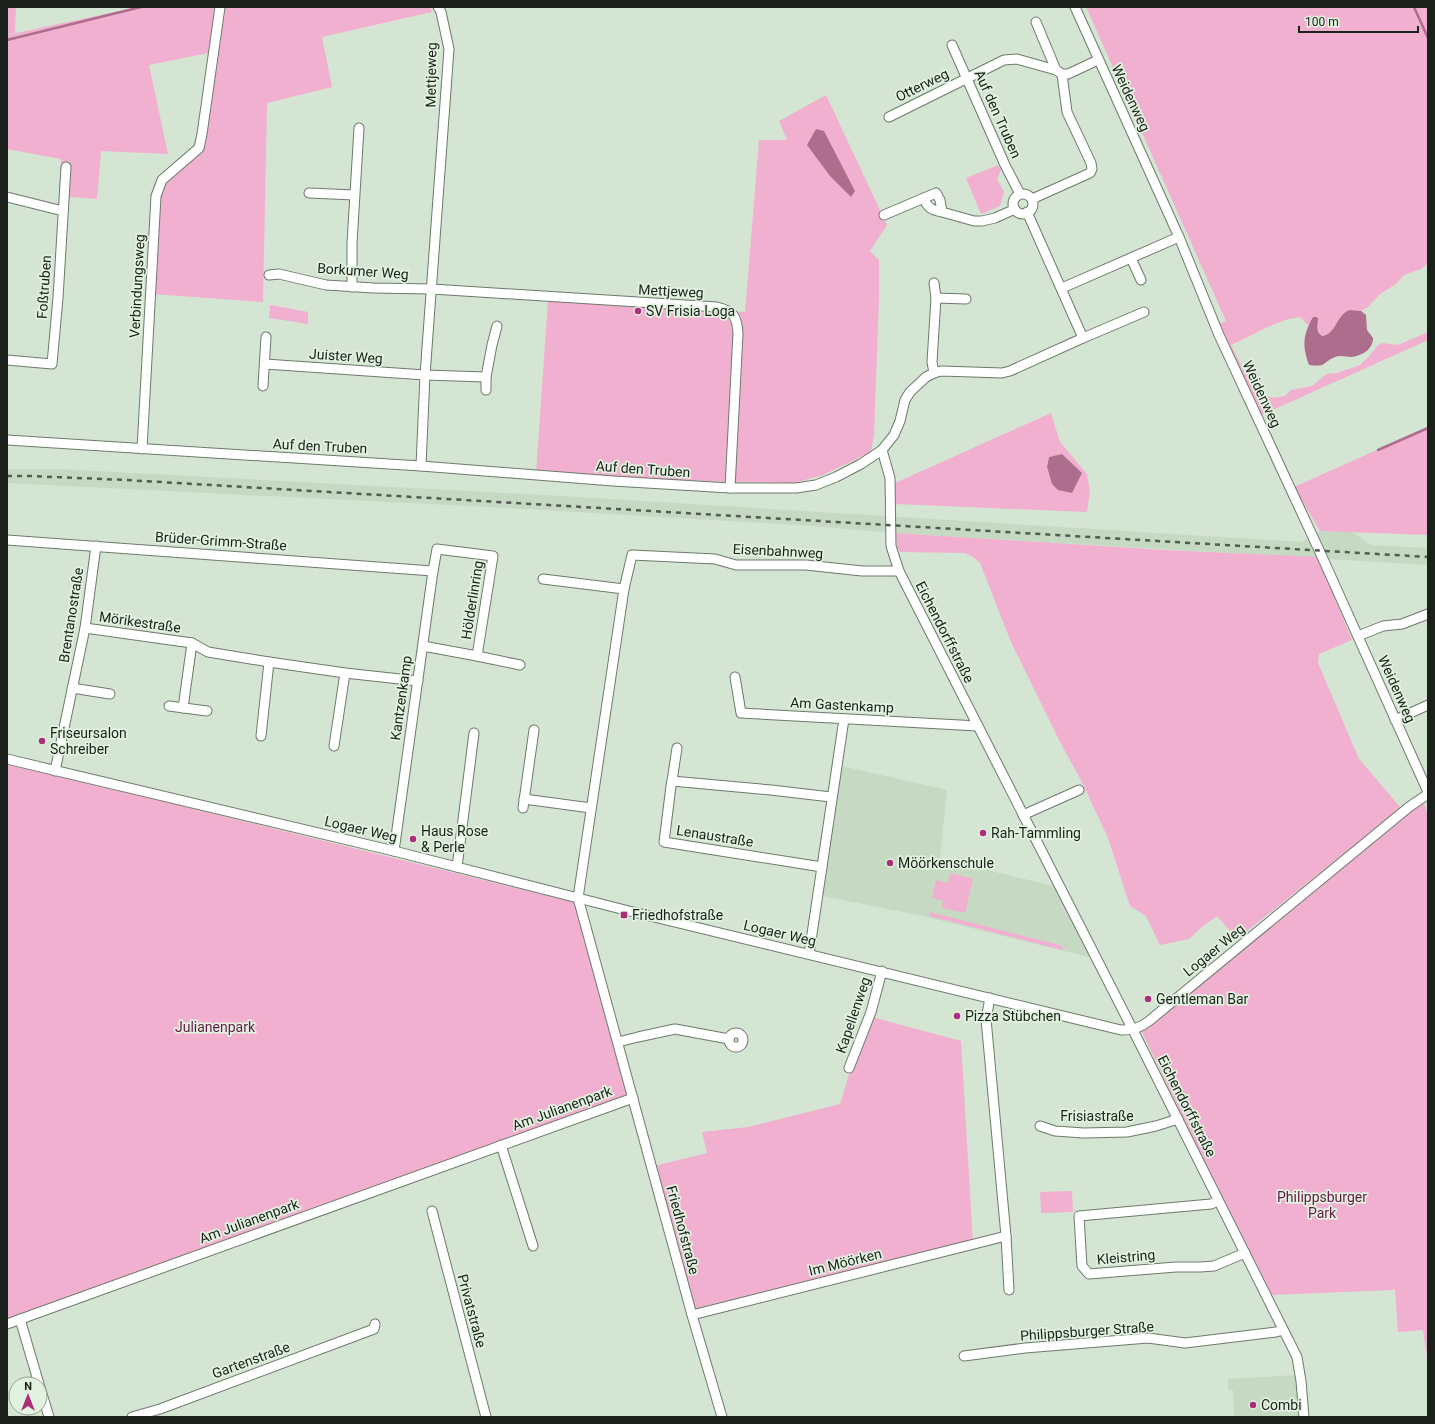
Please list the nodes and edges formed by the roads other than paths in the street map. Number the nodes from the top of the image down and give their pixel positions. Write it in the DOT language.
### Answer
graph roads {
  1 [pos="220,7"];
  2 [pos="438,7"];
  3 [pos="1075,7"];
  4 [pos="1036,22"];
  5 [pos="952,45"];
  6 [pos="1098,60"];
  7 [pos="1059,72"];
  8 [pos="967,79"];
  9 [pos="889,117"];
  10 [pos="358,128"];
  11 [pos="66,167"];
  12 [pos="309,193"];
  13 [pos="1020,194"];
  14 [pos="354,195"];
  15 [pos="7,198"];
  16 [pos="924,198"];
  17 [pos="1032,199"];
  18 [pos="1015,209"];
  19 [pos="63,211"];
  20 [pos="942,212"];
  21 [pos="1027,212"];
  22 [pos="884,215"];
  23 [pos="1179,237"];
  24 [pos="1131,258"];
  25 [pos="269,275"];
  26 [pos="1141,280"];
  27 [pos="934,283"];
  28 [pos="352,287"];
  29 [pos="1062,288"];
  30 [pos="432,289"];
  31 [pos="936,298"];
  32 [pos="966,299"];
  33 [pos="1144,312"];
  34 [pos="497,326"];
  35 [pos="266,337"];
  36 [pos="1083,338"];
  37 [pos="7,360"];
  38 [pos="265,364"];
  39 [pos="934,373"];
  40 [pos="425,375"];
  41 [pos="486,378"];
  42 [pos="263,386"];
  43 [pos="486,390"];
  44 [pos="7,440"];
  45 [pos="142,449"];
  46 [pos="882,450"];
  47 [pos="421,466"];
  48 [pos="730,488"];
  49 [pos="7,540"];
  50 [pos="96,546"];
  51 [pos="438,549"];
  52 [pos="632,555"];
  53 [pos="433,571"];
  54 [pos="899,571"];
  55 [pos="543,579"];
  56 [pos="624,590"];
  57 [pos="1428,614"];
  58 [pos="85,628"];
  59 [pos="1358,636"];
  60 [pos="192,643"];
  61 [pos="423,646"];
  62 [pos="478,656"];
  63 [pos="269,662"];
  64 [pos="520,665"];
  65 [pos="345,673"];
  66 [pos="735,677"];
  67 [pos="418,681"];
  68 [pos="72,688"];
  69 [pos="110,694"];
  70 [pos="1428,705"];
  71 [pos="169,706"];
  72 [pos="183,708"];
  73 [pos="207,711"];
  74 [pos="844,719"];
  75 [pos="1395,720"];
  76 [pos="978,726"];
  77 [pos="534,730"];
  78 [pos="474,733"];
  79 [pos="261,736"];
  80 [pos="334,746"];
  81 [pos="677,748"];
  82 [pos="7,759"];
  83 [pos="55,771"];
  84 [pos="672,782"];
  85 [pos="1079,790"];
  86 [pos="1428,793"];
  87 [pos="831,797"];
  88 [pos="591,808"];
  89 [pos="1023,815"];
  90 [pos="394,851"];
  91 [pos="457,867"];
  92 [pos="822,868"];
  93 [pos="578,898"];
  94 [pos="809,954"];
  95 [pos="882,971"];
  96 [pos="990,998"];
  97 [pos="1133,1030"];
  98 [pos="729,1039"];
  99 [pos="618,1042"];
  100 [pos="848,1068"];
  101 [pos="633,1098"];
  102 [pos="1178,1119"];
  103 [pos="1040,1126"];
  104 [pos="501,1145"];
  105 [pos="1218,1201"];
  106 [pos="432,1211"];
  107 [pos="1006,1236"];
  108 [pos="533,1246"];
  109 [pos="1244,1253"];
  110 [pos="1009,1290"];
  111 [pos="692,1315"];
  112 [pos="20,1319"];
  113 [pos="7,1324"];
  114 [pos="375,1324"];
  115 [pos="1283,1330"];
  116 [pos="964,1356"];
  117 [pos="37,1376"];
  118 [pos="161,1413"];
  119 [pos="132,1417"];
  120 [pos="486,1417"];
  121 [pos="722,1417"];
  122 [pos="1304,1417"];
  1 -- 45 [label="street, Verbindungsweg"];
  2 -- 30 [label="street, Mettjeweg"];
  3 -- 6 [label="street, Weidenweg"];
  4 -- 7 [label="street"];
  5 -- 8 [label="street, Auf den Truben"];
  6 -- 7 [label="street"];
  6 -- 23 [label="street, Weidenweg"];
  7 -- 8 [label="street, Otterweg"];
  7 -- 17 [label="street"];
  8 -- 9 [label="street, Otterweg"];
  8 -- 13 [label="street, Auf den Truben"];
  10 -- 14 [label="street"];
  11 -- 19 [label="street, Foßtruben"];
  12 -- 14 [label="street"];
  13 -- 17 [label="street"];
  13 -- 18 [label="street"];
  14 -- 28 [label="street"];
  15 -- 19 [label="street"];
  16 -- 20 [label="street"];
  16 -- 20 [label="street"];
  16 -- 22 [label="street"];
  17 -- 21 [label="street"];
  18 -- 20 [label="street"];
  18 -- 21 [label="street"];
  19 -- 37 [label="street, Foßtruben"];
  21 -- 29 [label="street"];
  23 -- 24 [label="street"];
  23 -- 59 [label="street, Weidenweg"];
  24 -- 26 [label="street"];
  24 -- 29 [label="street"];
  25 -- 28 [label="street, Borkumer Weg"];
  27 -- 31 [label="street"];
  28 -- 30 [label="street, Borkumer Weg"];
  29 -- 36 [label="street"];
  30 -- 40 [label="street, Mettjeweg"];
  30 -- 48 [label="street, Mettjeweg"];
  31 -- 32 [label="street"];
  31 -- 39 [label="street"];
  33 -- 36 [label="street"];
  34 -- 41 [label="street"];
  35 -- 38 [label="street"];
  36 -- 39 [label="street"];
  38 -- 40 [label="street, Juister Weg"];
  38 -- 42 [label="street"];
  39 -- 46 [label="street, Auf den Truben"];
  40 -- 41 [label="street, Juister Weg"];
  40 -- 47 [label="street, Mettjeweg"];
  41 -- 43 [label="street"];
  44 -- 45 [label="street"];
  45 -- 47 [label="street, Auf den Truben"];
  46 -- 48 [label="street, Auf den Truben"];
  46 -- 54 [label="street, Eichendorffstraße"];
  47 -- 48 [label="street, Auf den Truben"];
  49 -- 50 [label="street, Brüder-Grimm-Straße"];
  50 -- 53 [label="street, Brüder-Grimm-Straße"];
  50 -- 58 [label="street, Brentanostraße"];
  51 -- 53 [label="street, Kantzenkamp"];
  51 -- 62 [label="street, Hölderlinring"];
  52 -- 54 [label="street, Eisenbahnweg"];
  52 -- 56 [label="street, Friedhofstraße"];
  53 -- 61 [label="street, Kantzenkamp"];
  54 -- 76 [label="street, Eichendorffstraße"];
  55 -- 56 [label="street"];
  56 -- 88 [label="street, Friedhofstraße"];
  57 -- 59 [label="street"];
  58 -- 60 [label="street, Mörikestraße"];
  58 -- 68 [label="street, Brentanostraße"];
  59 -- 75 [label="street, Weidenweg"];
  60 -- 63 [label="street, Mörikestraße"];
  60 -- 72 [label="street, Mörikestraße"];
  61 -- 62 [label="street, Hölderlinring"];
  61 -- 67 [label="street, Kantzenkamp"];
  62 -- 64 [label="street, Hölderlinring"];
  63 -- 65 [label="street, Mörikestraße"];
  63 -- 79 [label="street"];
  65 -- 67 [label="street, Mörikestraße"];
  65 -- 80 [label="street"];
  66 -- 74 [label="street, Am Gastenkamp"];
  67 -- 90 [label="street, Kantzenkamp"];
  68 -- 69 [label="street"];
  68 -- 83 [label="street, Brentanostraße"];
  70 -- 75 [label="street"];
  71 -- 72 [label="street"];
  72 -- 73 [label="street"];
  74 -- 76 [label="street, Am Gastenkamp"];
  74 -- 87 [label="street"];
  75 -- 86 [label="street, Weidenweg"];
  76 -- 89 [label="street, Eichendorffstraße"];
  77 -- 88 [label="street"];
  78 -- 91 [label="street"];
  81 -- 84 [label="street, Lenaustraße"];
  82 -- 83 [label="street, Logaer Weg"];
  83 -- 90 [label="street, Logaer Weg"];
  84 -- 87 [label="street"];
  84 -- 92 [label="street, Lenaustraße"];
  85 -- 89 [label="street"];
  86 -- 97 [label="street, Logaer Weg"];
  87 -- 92 [label="street"];
  88 -- 93 [label="street, Friedhofstraße"];
  89 -- 97 [label="street, Eichendorffstraße"];
  90 -- 91 [label="street, Logaer Weg"];
  91 -- 93 [label="street, Logaer Weg"];
  92 -- 94 [label="street"];
  93 -- 94 [label="street, Logaer Weg"];
  93 -- 99 [label="street, Friedhofstraße"];
  94 -- 95 [label="street, Logaer Weg"];
  95 -- 96 [label="street, Logaer Weg"];
  95 -- 100 [label="street, Kapellenweg"];
  96 -- 97 [label="street, Logaer Weg"];
  96 -- 107 [label="street"];
  97 -- 102 [label="street, Eichendorffstraße"];
  98 -- 99 [label="street"];
  99 -- 101 [label="street, Friedhofstraße"];
  101 -- 104 [label="street, Am Julianenpark"];
  101 -- 111 [label="street, Friedhofstraße"];
  102 -- 103 [label="street, Frisiastraße"];
  102 -- 105 [label="street, Eichendorffstraße"];
  104 -- 108 [label="street, Am Julianenpark"];
  104 -- 112 [label="street, Am Julianenpark"];
  105 -- 109 [label="street, Eichendorffstraße"];
  105 -- 109 [label="street, Kleistring"];
  106 -- 120 [label="street, Privatstraße"];
  107 -- 110 [label="street"];
  107 -- 111 [label="street, Im Möörken"];
  109 -- 115 [label="street, Eichendorffstraße"];
  111 -- 121 [label="street, Friedhofstraße"];
  112 -- 113 [label="street, Am Julianenpark"];
  112 -- 117 [label="street"];
  114 -- 118 [label="street, Gartenstraße"];
  115 -- 116 [label="street, Philippsburger Straße"];
  115 -- 122 [label="street, Eichendorffstraße"];
  118 -- 119 [label="street, Gartenstraße"];
}
